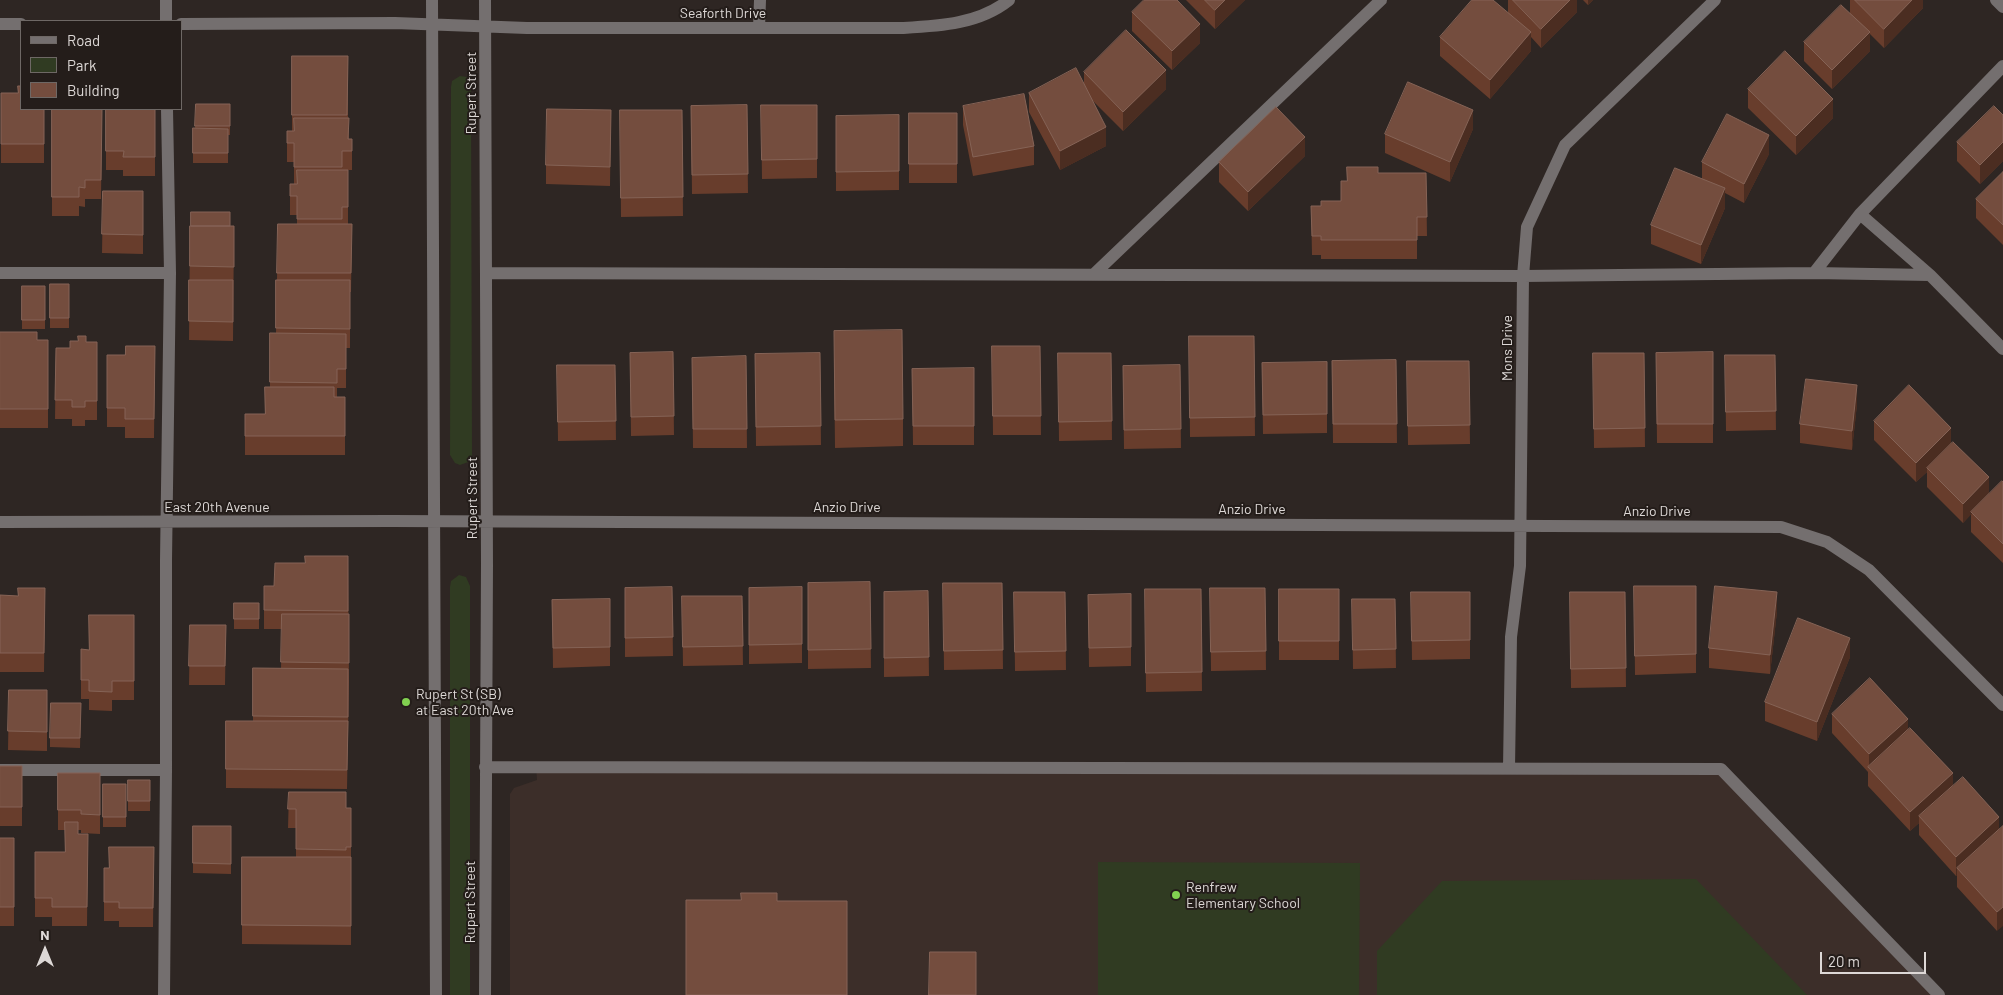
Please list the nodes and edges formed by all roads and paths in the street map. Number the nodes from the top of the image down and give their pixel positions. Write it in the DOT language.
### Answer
graph roads {
  1 [pos="166,0"];
  2 [pos="432,0"];
  3 [pos="485,0"];
  4 [pos="760,0"];
  5 [pos="1008,0"];
  6 [pos="1380,0"];
  7 [pos="1715,0"];
  8 [pos="1996,0"];
  9 [pos="2003,7"];
  10 [pos="166,20"];
  11 [pos="0,24"];
  12 [pos="20,24"];
  13 [pos="182,24"];
  14 [pos="432,25"];
  15 [pos="485,27"];
  16 [pos="759,28"];
  17 [pos="2003,66"];
  18 [pos="167,110"];
  19 [pos="1860,214"];
  20 [pos="170,272"];
  21 [pos="487,272"];
  22 [pos="0,273"];
  23 [pos="1814,273"];
  24 [pos="1094,274"];
  25 [pos="1930,275"];
  26 [pos="1523,276"];
  27 [pos="2003,349"];
  28 [pos="0,522"];
  29 [pos="434,522"];
  30 [pos="487,522"];
  31 [pos="166,523"];
  32 [pos="1521,525"];
  33 [pos="2003,705"];
  34 [pos="485,767"];
  35 [pos="1509,768"];
  36 [pos="0,770"];
  37 [pos="166,770"];
  38 [pos="164,995"];
  39 [pos="436,995"];
  40 [pos="485,995"];
  41 [pos="1939,995"];
  1 -- 10 [label="street"];
  2 -- 14 [label="street"];
  3 -- 15 [label="street, Rupert Street"];
  4 -- 16 [label="street"];
  5 -- 16 [label="street, Seaforth Drive"];
  6 -- 24 [label="street"];
  7 -- 26 [label="street, Mons Drive"];
  8 -- 9 [label="street"];
  11 -- 12 [label="street"];
  13 -- 14 [label="street, Seaforth Drive"];
  14 -- 15 [label="street, Seaforth Drive"];
  14 -- 29 [label="street"];
  15 -- 16 [label="street, Seaforth Drive"];
  15 -- 21 [label="street, Rupert Street"];
  17 -- 19 [label="street"];
  18 -- 20 [label="street"];
  19 -- 23 [label="street"];
  19 -- 25 [label="street"];
  20 -- 22 [label="street"];
  20 -- 31 [label="street"];
  21 -- 24 [label="street"];
  21 -- 30 [label="street, Rupert Street"];
  23 -- 25 [label="street"];
  23 -- 26 [label="street"];
  24 -- 26 [label="street"];
  25 -- 27 [label="street"];
  26 -- 32 [label="street, Mons Drive"];
  28 -- 31 [label="street, East 20th Avenue"];
  29 -- 30 [label="street, Anzio Drive"];
  29 -- 31 [label="street, East 20th Avenue"];
  29 -- 39 [label="street"];
  30 -- 32 [label="street, Anzio Drive"];
  30 -- 34 [label="street, Rupert Street"];
  31 -- 37 [label="street"];
  32 -- 33 [label="street, Anzio Drive"];
  32 -- 35 [label="street, Mons Drive"];
  34 -- 35 [label="street"];
  34 -- 40 [label="street, Rupert Street"];
  35 -- 41 [label="street"];
  36 -- 37 [label="street"];
  37 -- 38 [label="street"];
}
